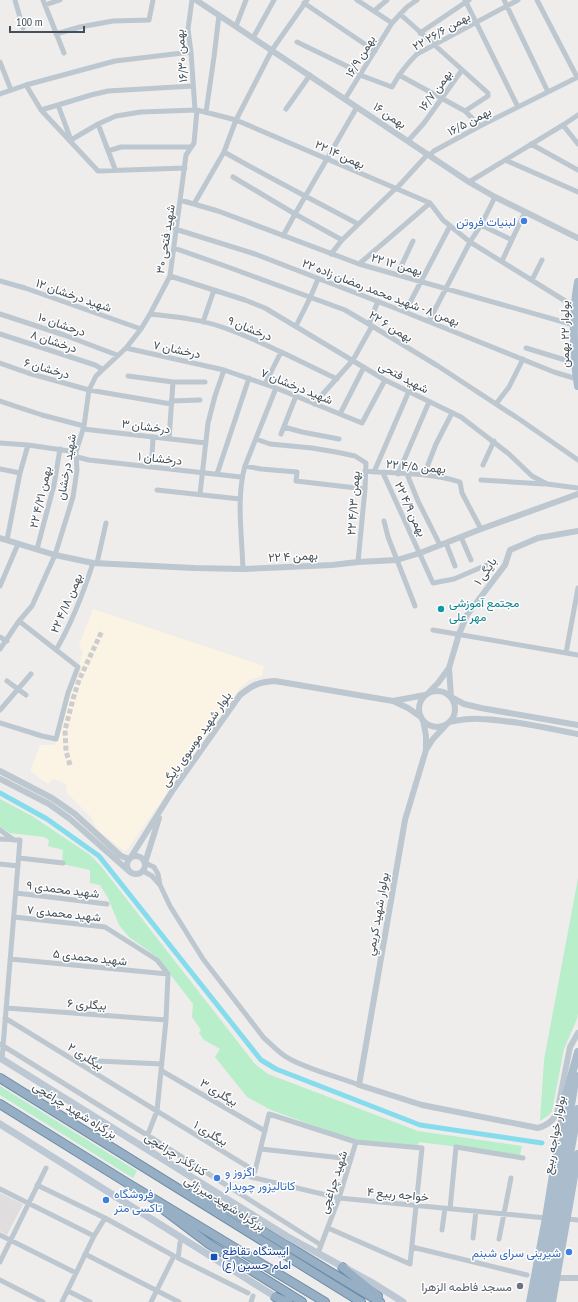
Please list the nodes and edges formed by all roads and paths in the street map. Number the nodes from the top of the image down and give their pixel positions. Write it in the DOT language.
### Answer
graph roads {
  1 [pos="15,0"];
  2 [pos="60,0"];
  3 [pos="153,0"];
  4 [pos="192,0"];
  5 [pos="196,0"];
  6 [pos="208,0"];
  7 [pos="246,0"];
  8 [pos="274,0"];
  9 [pos="358,0"];
  10 [pos="387,0"];
  11 [pos="417,0"];
  12 [pos="504,0"];
  13 [pos="518,0"];
  14 [pos="538,0"];
  15 [pos="467,1"];
  16 [pos="44,2"];
  17 [pos="306,2"];
  18 [pos="364,2"];
  19 [pos="205,6"];
  20 [pos="506,6"];
  21 [pos="374,11"];
  22 [pos="400,14"];
  23 [pos="219,15"];
  24 [pos="392,23"];
  25 [pos="476,23"];
  26 [pos="236,26"];
  27 [pos="23,28"];
  28 [pos="420,33"];
  29 [pos="56,34"];
  30 [pos="253,38"];
  31 [pos="297,42"];
  32 [pos="433,45"];
  33 [pos="272,50"];
  34 [pos="375,51"];
  35 [pos="192,52"];
  36 [pos="64,53"];
  37 [pos="0,62"];
  38 [pos="462,70"];
  39 [pos="360,74"];
  40 [pos="310,75"];
  41 [pos="399,75"];
  42 [pos="578,77"];
  43 [pos="26,85"];
  44 [pos="193,86"];
  45 [pos="11,90"];
  46 [pos="548,92"];
  47 [pos="0,94"];
  48 [pos="441,98"];
  49 [pos="345,99"];
  50 [pos="58,105"];
  51 [pos="358,107"];
  52 [pos="518,107"];
  53 [pos="286,109"];
  54 [pos="41,110"];
  55 [pos="196,110"];
  56 [pos="465,111"];
  57 [pos="206,112"];
  58 [pos="578,115"];
  59 [pos="236,120"];
  60 [pos="98,124"];
  61 [pos="563,125"];
  62 [pos="480,126"];
  63 [pos="71,140"];
  64 [pos="408,141"];
  65 [pos="531,144"];
  66 [pos="578,144"];
  67 [pos="191,147"];
  68 [pos="108,152"];
  69 [pos="224,152"];
  70 [pos="429,155"];
  71 [pos="327,160"];
  72 [pos="505,160"];
  73 [pos="185,168"];
  74 [pos="115,169"];
  75 [pos="578,170"];
  76 [pos="233,176"];
  77 [pos="469,182"];
  78 [pos="396,189"];
  79 [pos="578,192"];
  80 [pos="306,196"];
  81 [pos="495,197"];
  82 [pos="180,200"];
  83 [pos="194,204"];
  84 [pos="430,204"];
  85 [pos="218,211"];
  86 [pos="525,212"];
  87 [pos="295,214"];
  88 [pos="358,224"];
  89 [pos="481,224"];
  90 [pos="450,226"];
  91 [pos="175,229"];
  92 [pos="283,236"];
  93 [pos="578,238"];
  94 [pos="342,240"];
  95 [pos="512,240"];
  96 [pos="413,241"];
  97 [pos="470,242"];
  98 [pos="174,248"];
  99 [pos="331,254"];
  100 [pos="542,260"];
  101 [pos="502,261"];
  102 [pos="359,264"];
  103 [pos="397,275"];
  104 [pos="170,276"];
  105 [pos="318,279"];
  106 [pos="532,280"];
  107 [pos="0,281"];
  108 [pos="421,282"];
  109 [pos="578,282"];
  110 [pos="445,288"];
  111 [pos="214,290"];
  112 [pos="310,298"];
  113 [pos="378,301"];
  114 [pos="575,307"];
  115 [pos="405,312"];
  116 [pos="0,314"];
  117 [pos="150,314"];
  118 [pos="429,321"];
  119 [pos="202,322"];
  120 [pos="371,325"];
  121 [pos="574,325"];
  122 [pos="296,326"];
  123 [pos="141,329"];
  124 [pos="0,334"];
  125 [pos="126,348"];
  126 [pos="526,348"];
  127 [pos="280,352"];
  128 [pos="117,355"];
  129 [pos="523,359"];
  130 [pos="353,360"];
  131 [pos="0,363"];
  132 [pos="575,363"];
  133 [pos="364,367"];
  134 [pos="102,369"];
  135 [pos="224,370"];
  136 [pos="128,376"];
  137 [pos="248,378"];
  138 [pos="337,379"];
  139 [pos="385,380"];
  140 [pos="173,382"];
  141 [pos="205,382"];
  142 [pos="578,382"];
  143 [pos="265,384"];
  144 [pos="276,388"];
  145 [pos="89,390"];
  146 [pos="408,392"];
  147 [pos="296,396"];
  148 [pos="0,400"];
  149 [pos="200,400"];
  150 [pos="171,402"];
  151 [pos="429,402"];
  152 [pos="314,404"];
  153 [pos="496,404"];
  154 [pos="452,413"];
  155 [pos="340,414"];
  156 [pos="284,426"];
  157 [pos="84,427"];
  158 [pos="281,434"];
  159 [pos="153,438"];
  160 [pos="256,439"];
  161 [pos="339,439"];
  162 [pos="169,440"];
  163 [pos="494,441"];
  164 [pos="0,443"];
  165 [pos="206,443"];
  166 [pos="28,445"];
  167 [pos="60,449"];
  168 [pos="77,455"];
  169 [pos="578,460"];
  170 [pos="483,465"];
  171 [pos="245,466"];
  172 [pos="149,467"];
  173 [pos="0,469"];
  174 [pos="366,471"];
  175 [pos="374,472"];
  176 [pos="20,473"];
  177 [pos="203,473"];
  178 [pos="383,473"];
  179 [pos="217,474"];
  180 [pos="398,474"];
  181 [pos="407,474"];
  182 [pos="424,474"];
  183 [pos="241,477"];
  184 [pos="481,480"];
  185 [pos="547,484"];
  186 [pos="578,488"];
  187 [pos="365,489"];
  188 [pos="157,490"];
  189 [pos="200,494"];
  190 [pos="578,494"];
  191 [pos="240,498"];
  192 [pos="384,521"];
  193 [pos="106,523"];
  194 [pos="481,529"];
  195 [pos="578,531"];
  196 [pos="461,537"];
  197 [pos="0,538"];
  198 [pos="7,540"];
  199 [pos="18,544"];
  200 [pos="443,544"];
  201 [pos="37,549"];
  202 [pos="420,553"];
  203 [pos="55,555"];
  204 [pos="397,560"];
  205 [pos="471,560"];
  206 [pos="358,562"];
  207 [pos="95,563"];
  208 [pos="488,564"];
  209 [pos="455,566"];
  210 [pos="243,569"];
  211 [pos="0,586"];
  212 [pos="578,588"];
  213 [pos="415,606"];
  214 [pos="19,621"];
  215 [pos="433,630"];
  216 [pos="459,634"];
  217 [pos="0,637"];
  218 [pos="7,641"];
  219 [pos="0,649"];
  220 [pos="56,650"];
  221 [pos="566,653"];
  222 [pos="578,655"];
  223 [pos="449,668"];
  224 [pos="30,674"];
  225 [pos="7,681"];
  226 [pos="17,689"];
  227 [pos="427,694"];
  228 [pos="26,696"];
  229 [pos="451,697"];
  230 [pos="393,701"];
  231 [pos="0,710"];
  232 [pos="422,719"];
  233 [pos="0,723"];
  234 [pos="447,723"];
  235 [pos="578,725"];
  236 [pos="578,734"];
  237 [pos="426,750"];
  238 [pos="0,771"];
  239 [pos="0,779"];
  240 [pos="162,809"];
  241 [pos="0,830"];
  242 [pos="0,839"];
  243 [pos="18,840"];
  244 [pos="19,858"];
  245 [pos="130,858"];
  246 [pos="63,863"];
  247 [pos="145,863"];
  248 [pos="0,864"];
  249 [pos="18,866"];
  250 [pos="143,871"];
  251 [pos="130,872"];
  252 [pos="160,885"];
  253 [pos="16,893"];
  254 [pos="107,904"];
  255 [pos="14,917"];
  256 [pos="10,959"];
  257 [pos="168,974"];
  258 [pos="6,1008"];
  259 [pos="5,1018"];
  260 [pos="166,1020"];
  261 [pos="578,1033"];
  262 [pos="2,1045"];
  263 [pos="578,1052"];
  264 [pos="1,1058"];
  265 [pos="75,1060"];
  266 [pos="578,1062"];
  267 [pos="162,1064"];
  268 [pos="162,1070"];
  269 [pos="0,1071"];
  270 [pos="0,1078"];
  271 [pos="359,1085"];
  272 [pos="0,1104"];
  273 [pos="0,1109"];
  274 [pos="578,1109"];
  275 [pos="52,1110"];
  276 [pos="157,1111"];
  277 [pos="0,1124"];
  278 [pos="45,1132"];
  279 [pos="265,1132"];
  280 [pos="147,1135"];
  281 [pos="356,1142"];
  282 [pos="142,1147"];
  283 [pos="261,1149"];
  284 [pos="578,1154"];
  285 [pos="523,1158"];
  286 [pos="351,1159"];
  287 [pos="137,1163"];
  288 [pos="46,1168"];
  289 [pos="255,1171"];
  290 [pos="511,1178"];
  291 [pos="124,1182"];
  292 [pos="37,1184"];
  293 [pos="0,1189"];
  294 [pos="339,1198"];
  295 [pos="28,1203"];
  296 [pos="416,1206"];
  297 [pos="447,1209"];
  298 [pos="476,1211"];
  299 [pos="556,1212"];
  300 [pos="503,1214"];
  301 [pos="104,1218"];
  302 [pos="546,1218"];
  303 [pos="567,1219"];
  304 [pos="578,1220"];
  305 [pos="328,1228"];
  306 [pos="442,1230"];
  307 [pos="0,1235"];
  308 [pos="94,1236"];
  309 [pos="182,1238"];
  310 [pos="473,1238"];
  311 [pos="499,1239"];
  312 [pos="11,1241"];
  313 [pos="321,1245"];
  314 [pos="412,1247"];
  315 [pos="86,1254"];
  316 [pos="318,1254"];
  317 [pos="176,1257"];
  318 [pos="0,1262"];
  319 [pos="342,1267"];
  320 [pos="76,1273"];
  321 [pos="527,1275"];
  322 [pos="556,1278"];
  323 [pos="578,1278"];
  324 [pos="0,1280"];
  325 [pos="68,1291"];
  326 [pos="156,1291"];
  327 [pos="248,1293"];
  328 [pos="254,1296"];
  329 [pos="275,1296"];
  330 [pos="43,1302"];
  331 [pos="62,1302"];
  332 [pos="90,1302"];
  333 [pos="151,1302"];
  334 [pos="179,1302"];
  335 [pos="251,1302"];
  336 [pos="282,1302"];
  337 [pos="288,1302"];
  338 [pos="302,1302"];
  339 [pos="326,1302"];
  340 [pos="361,1302"];
  341 [pos="380,1302"];
  342 [pos="385,1302"];
  343 [pos="403,1302"];
  344 [pos="530,1302"];
  345 [pos="537,1302"];
  346 [pos="544,1302"];
  347 [pos="552,1302"];
  1 -- 27 [label="street"];
  2 -- 16 [label="street"];
  3 -- 29 [label="street"];
  4 -- 35 [label="street, بهمن ۱۶/۳۰"];
  5 -- 19 [label="street, بهمن ۱۶"];
  6 -- 19 [label="street"];
  7 -- 26 [label="street"];
  8 -- 30 [label="street"];
  9 -- 18 [label="street"];
  10 -- 21 [label="street"];
  11 -- 22 [label="street, بهمن ۱۶/۹"];
  12 -- 20 [label="street"];
  13 -- 20 [label="street, ۲۲ بهمن ۲۶/۶"];
  14 -- 42 [label="street"];
  15 -- 25 [label="street"];
  15 -- 28 [label="street"];
  16 -- 29 [label="street"];
  17 -- 33 [label="street"];
  17 -- 34 [label="street"];
  18 -- 21 [label="street"];
  19 -- 23 [label="street, بهمن ۱۶"];
  20 -- 25 [label="street, ۲۲ بهمن ۲۶/۶"];
  20 -- 46 [label="street"];
  21 -- 24 [label="street"];
  22 -- 24 [label="street, بهمن ۱۶/۹"];
  22 -- 28 [label="street"];
  23 -- 26 [label="street, بهمن ۱۶"];
  23 -- 57 [label="street"];
  24 -- 34 [label="street, بهمن ۱۶/۹"];
  25 -- 32 [label="street, ۲۲ بهمن ۲۶/۶"];
  25 -- 52 [label="street"];
  26 -- 30 [label="street, بهمن ۱۶"];
  28 -- 32 [label="street"];
  29 -- 36 [label="street"];
  30 -- 33 [label="street, بهمن ۱۶"];
  31 -- 39 [label="street"];
  32 -- 38 [label="street"];
  32 -- 41 [label="street, ۲۲ بهمن ۲۶/۶"];
  33 -- 40 [label="street, بهمن ۱۶"];
  33 -- 59 [label="street"];
  34 -- 39 [label="street, بهمن ۱۶/۹"];
  35 -- 43 [label="street"];
  35 -- 44 [label="street, بهمن ۱۶/۳۰"];
  37 -- 45 [label="street"];
  38 -- 48 [label="street, بهمن ۱۶/۷"];
  38 -- 56 [label="street"];
  39 -- 41 [label="street, ۲۲ بهمن ۲۶/۶"];
  39 -- 49 [label="street, بهمن ۱۶/۹"];
  40 -- 49 [label="street, بهمن ۱۶"];
  40 -- 53 [label="street"];
  41 -- 48 [label="street"];
  42 -- 46 [label="street, بهمن ۱۶/۵"];
  43 -- 45 [label="street"];
  43 -- 54 [label="street"];
  44 -- 50 [label="street"];
  44 -- 55 [label="street, بهمن ۱۶/۳۰"];
  45 -- 47 [label="street"];
  46 -- 52 [label="street, بهمن ۱۶/۵"];
  48 -- 56 [label="street"];
  48 -- 64 [label="street, بهمن ۱۶/۷"];
  49 -- 51 [label="street, بهمن ۱۶"];
  50 -- 54 [label="street"];
  50 -- 63 [label="street"];
  51 -- 64 [label="street, بهمن ۱۶"];
  51 -- 71 [label="street"];
  52 -- 62 [label="street, بهمن ۱۶/۵"];
  54 -- 63 [label="street"];
  55 -- 57 [label="street, ۲۲ بهمن ۱۴"];
  55 -- 60 [label="street, ۲۲ بهمن ۱۴"];
  55 -- 67 [label="street, بهمن ۱۶/۳۰"];
  56 -- 62 [label="street"];
  57 -- 59 [label="street, ۲۲ بهمن ۱۴"];
  58 -- 61 [label="street"];
  59 -- 69 [label="street"];
  59 -- 71 [label="street, ۲۲ بهمن ۱۴"];
  60 -- 63 [label="street, ۲۲ بهمن ۱۴"];
  60 -- 68 [label="street"];
  61 -- 65 [label="street"];
  61 -- 66 [label="street"];
  62 -- 70 [label="street, بهمن ۱۶/۵"];
  63 -- 74 [label="street"];
  64 -- 70 [label="street, بهمن ۱۶"];
  65 -- 72 [label="street"];
  65 -- 75 [label="street"];
  67 -- 68 [label="street"];
  67 -- 73 [label="street, بهمن ۱۶/۳۰"];
  68 -- 74 [label="street"];
  69 -- 80 [label="street"];
  69 -- 83 [label="street"];
  70 -- 77 [label="street, بهمن ۱۶"];
  70 -- 78 [label="street, بهمن ۱۶/۵"];
  71 -- 78 [label="street, ۲۲ بهمن ۱۴"];
  71 -- 80 [label="street"];
  72 -- 77 [label="street"];
  72 -- 79 [label="street"];
  73 -- 74 [label="street"];
  73 -- 82 [label="street, بهمن ۱۶/۳۰"];
  76 -- 87 [label="street"];
  77 -- 81 [label="street, بهمن ۱۶"];
  78 -- 84 [label="street, ۲۲ بهمن ۱۴"];
  78 -- 88 [label="street, بهمن ۱۶/۵"];
  80 -- 87 [label="street"];
  80 -- 88 [label="street"];
  81 -- 86 [label="street, بهمن ۱۶"];
  81 -- 89 [label="street"];
  82 -- 83 [label="street, شهید فتحی ۳۰"];
  82 -- 91 [label="street, شهید فتحی ۳۰"];
  83 -- 85 [label="street, شهید فتحی ۳۰"];
  84 -- 90 [label="street, ۲۲ بهمن ۱۴"];
  84 -- 102 [label="street"];
  85 -- 92 [label="street, ۲۲ بهمن ۱۲"];
  86 -- 93 [label="street, بهمن ۱۶"];
  86 -- 95 [label="street"];
  87 -- 92 [label="street"];
  87 -- 94 [label="street"];
  88 -- 94 [label="street, بهمن ۱۶/۵"];
  89 -- 95 [label="street"];
  89 -- 97 [label="street"];
  90 -- 97 [label="street, ۲۲ بهمن ۱۴"];
  90 -- 108 [label="street"];
  91 -- 98 [label="street, شهید فتحی ۳۰"];
  91 -- 105 [label="street, ۲۲ بهمن ۸ - شهید محمد رمضان زاده"];
  92 -- 99 [label="street, ۲۲ بهمن ۱۲"];
  94 -- 99 [label="street, بهمن ۱۶/۵"];
  95 -- 101 [label="street"];
  96 -- 103 [label="street"];
  97 -- 101 [label="street, ۲۲ بهمن ۱۴"];
  97 -- 110 [label="street"];
  98 -- 104 [label="street, شهید فتحی ۳۰"];
  98 -- 112 [label="street, ۲۲ بهمن ۶"];
  99 -- 102 [label="street, ۲۲ بهمن ۱۲"];
  100 -- 106 [label="street"];
  101 -- 106 [label="street, ۲۲ بهمن ۱۴"];
  102 -- 103 [label="street, ۲۲ بهمن ۱۲"];
  103 -- 108 [label="street, ۲۲ بهمن ۱۲"];
  104 -- 111 [label="street, شهید فتحی"];
  104 -- 117 [label="street, شهید فتحی ۳۰"];
  105 -- 112 [label="street"];
  105 -- 113 [label="street, ۲۲ بهمن ۸ - شهید محمد رمضان زاده"];
  106 -- 114 [label="street, ۲۲ بهمن ۱۴"];
  107 -- 123 [label="street, شهید درخشان ۱۲"];
  108 -- 110 [label="street, ۲۲ بهمن ۱۲"];
  108 -- 115 [label="street"];
  109 -- 114 [label="main road, بولوار ۲۲ بهمن"];
  110 -- 118 [label="street"];
  110 -- 121 [label="street, ۲۲ بهمن ۱۲"];
  111 -- 119 [label="street"];
  111 -- 122 [label="street, شهید فتحی"];
  112 -- 120 [label="street, ۲۲ بهمن ۶"];
  112 -- 122 [label="street"];
  113 -- 115 [label="street, ۲۲ بهمن ۸ - شهید محمد رمضان زاده"];
  113 -- 120 [label="street"];
  114 -- 121 [label="main road, بولوار ۲۲ بهمن"];
  115 -- 118 [label="street, ۲۲ بهمن ۸ - شهید محمد رمضان زاده"];
  116 -- 128 [label="street, درحشان ۱۰"];
  117 -- 119 [label="street, درخشان ۹"];
  117 -- 123 [label="street, شهید فتحی ۳۰"];
  118 -- 129 [label="street, ۲۲ بهمن ۸ - شهید محمد رمضان زاده"];
  119 -- 127 [label="street, درخشان ۹"];
  120 -- 130 [label="street"];
  120 -- 153 [label="street, ۲۲ بهمن ۶"];
  121 -- 132 [label="main road, بولوار ۲۲ بهمن"];
  122 -- 130 [label="street, شهید فتحی"];
  123 -- 125 [label="street, شهید درخشان"];
  124 -- 134 [label="street, درخشان ۸"];
  125 -- 128 [label="street, شهید درخشان"];
  125 -- 135 [label="street, درخشان ۷"];
  126 -- 132 [label="street"];
  127 -- 138 [label="street, درخشان ۹"];
  127 -- 143 [label="street"];
  128 -- 134 [label="street, شهید درخشان"];
  129 -- 142 [label="street, ۲۲ بهمن ۸ - شهید محمد رمضان زاده"];
  129 -- 153 [label="street"];
  130 -- 133 [label="street, شهید فتحی"];
  130 -- 138 [label="street"];
  131 -- 145 [label="street, درخشان ۶"];
  132 -- 142 [label="main road, بولوار ۲۲ بهمن"];
  133 -- 139 [label="street, شهید فتحی"];
  133 -- 155 [label="street"];
  134 -- 145 [label="street, شهید درخشان"];
  135 -- 137 [label="street, شهید درخشان ۷"];
  135 -- 165 [label="street"];
  136 -- 140 [label="street"];
  137 -- 143 [label="street, شهید درخشان ۷"];
  137 -- 179 [label="street"];
  138 -- 152 [label="street"];
  139 -- 146 [label="street, شهید فتحی"];
  139 -- 155 [label="street, شهید درخشان ۷"];
  140 -- 141 [label="street"];
  140 -- 150 [label="street"];
  143 -- 144 [label="street, شهید درخشان ۷"];
  144 -- 147 [label="street, شهید درخشان ۷"];
  144 -- 160 [label="street"];
  145 -- 150 [label="street, درخشان ۶"];
  145 -- 157 [label="street, شهید درخشان"];
  146 -- 151 [label="street, شهید فتحی"];
  146 -- 175 [label="street"];
  147 -- 152 [label="street, شهید درخشان ۷"];
  147 -- 156 [label="street"];
  148 -- 157 [label="street, درخشان ۳"];
  149 -- 150 [label="street, درخشان ۶"];
  150 -- 162 [label="street"];
  151 -- 154 [label="street, شهید فتحی"];
  151 -- 180 [label="street"];
  152 -- 155 [label="street, شهید درخشان ۷"];
  153 -- 169 [label="street, ۲۲ بهمن ۶"];
  154 -- 163 [label="street, شهید فتحی"];
  154 -- 182 [label="street"];
  156 -- 158 [label="street"];
  156 -- 161 [label="street"];
  157 -- 159 [label="street, درخشان ۳"];
  157 -- 168 [label="street, شهید درخشان"];
  159 -- 162 [label="street, درخشان ۳"];
  159 -- 172 [label="street"];
  160 -- 171 [label="street"];
  160 -- 174 [label="street, ۲۲ بهمن ۴/۱۳"];
  162 -- 165 [label="street, درخشان ۳"];
  163 -- 170 [label="street"];
  163 -- 185 [label="street, شهید فتحی"];
  164 -- 166 [label="street, درخشان ۱"];
  165 -- 177 [label="street"];
  166 -- 167 [label="street, درخشان ۱"];
  166 -- 176 [label="street"];
  167 -- 168 [label="street, درخشان ۱"];
  167 -- 201 [label="street, ۲۲ بهمن ۴/۲۱"];
  168 -- 172 [label="street, درخشان ۱"];
  168 -- 203 [label="street, شهید درخشان"];
  171 -- 183 [label="street"];
  171 -- 187 [label="street"];
  172 -- 177 [label="street, درخشان ۱"];
  173 -- 176 [label="street"];
  174 -- 175 [label="street, ۲۲ بهمن ۴/۵"];
  174 -- 187 [label="street, ۲۲ بهمن ۴/۱۳"];
  175 -- 178 [label="street, ۲۲ بهمن ۴/۵"];
  176 -- 198 [label="street"];
  177 -- 179 [label="street, درخشان ۱"];
  177 -- 189 [label="street"];
  178 -- 180 [label="street, ۲۲ بهمن ۴/۵"];
  178 -- 202 [label="street, ۲۲ بهمن ۴/۹"];
  179 -- 183 [label="street, درخشان ۱"];
  180 -- 181 [label="street, ۲۲ بهمن ۴/۵"];
  181 -- 182 [label="street, ۲۲ بهمن ۴/۵"];
  181 -- 200 [label="street"];
  182 -- 194 [label="street, ۲۲ بهمن ۴/۵"];
  183 -- 191 [label="street"];
  184 -- 185 [label="street"];
  185 -- 186 [label="street, شهید فتحی"];
  187 -- 206 [label="street, ۲۲ بهمن ۴/۱۳"];
  188 -- 189 [label="street"];
  189 -- 191 [label="street"];
  190 -- 194 [label="street, ۲۲ بهمن ۴"];
  191 -- 210 [label="street"];
  192 -- 204 [label="street"];
  193 -- 207 [label="street, ۲۲ بهمن ۴/۱۸"];
  194 -- 196 [label="street, ۲۲ بهمن ۴"];
  195 -- 216 [label="street, بایگی ۱"];
  196 -- 200 [label="street, ۲۲ بهمن ۴"];
  196 -- 205 [label="street"];
  197 -- 198 [label="street, ۲۲ بهمن ۴"];
  198 -- 199 [label="street, ۲۲ بهمن ۴"];
  199 -- 201 [label="street, ۲۲ بهمن ۴"];
  199 -- 211 [label="street"];
  200 -- 202 [label="street, ۲۲ بهمن ۴"];
  200 -- 209 [label="street"];
  201 -- 203 [label="street, ۲۲ بهمن ۴"];
  202 -- 204 [label="street, ۲۲ بهمن ۴"];
  202 -- 208 [label="street, ۲۲ بهمن ۴/۹"];
  203 -- 207 [label="street, ۲۲ بهمن ۴"];
  203 -- 214 [label="street, شهید درخشان"];
  204 -- 206 [label="street, ۲۲ بهمن ۴"];
  204 -- 213 [label="street"];
  206 -- 210 [label="street, ۲۲ بهمن ۴"];
  207 -- 210 [label="street, ۲۲ بهمن ۴"];
  207 -- 220 [label="street, ۲۲ بهمن ۴/۱۸"];
  212 -- 221 [label="street"];
  214 -- 218 [label="street, شهید درخشان"];
  214 -- 220 [label="street"];
  215 -- 216 [label="street"];
  216 -- 221 [label="street"];
  216 -- 223 [label="street, بایگی ۱"];
  217 -- 218 [label="street"];
  218 -- 219 [label="street, شهید درخشان"];
  220 -- 233 [label="street"];
  221 -- 222 [label="street"];
  223 -- 227 [label="street"];
  223 -- 229 [label="street"];
  224 -- 226 [label="street"];
  225 -- 226 [label="street"];
  226 -- 228 [label="street"];
  226 -- 231 [label="street"];
  227 -- 229 [label="street"];
  227 -- 230 [label="street, بلوار شهید موسوی بایگی"];
  227 -- 232 [label="street"];
  229 -- 234 [label="street"];
  229 -- 235 [label="street"];
  230 -- 232 [label="street, بلوار شهید موسوی بایگی"];
  230 -- 240 [label="street, بلوار شهید موسوی بایگی"];
  232 -- 234 [label="street"];
  232 -- 237 [label="street, بولوار شهيد كريمي"];
  234 -- 236 [label="street"];
  234 -- 237 [label="street, بولوار شهيد كريمي"];
  237 -- 271 [label="street, بولوار شهيد كريمي"];
  238 -- 245 [label="street"];
  239 -- 251 [label="street"];
  240 -- 245 [label="street, بلوار شهید موسوی بایگی"];
  240 -- 247 [label="street, بلوار شهید موسوی بایگی"];
  241 -- 243 [label="street"];
  242 -- 243 [label="street"];
  243 -- 244 [label="street"];
  244 -- 246 [label="street"];
  244 -- 249 [label="street"];
  245 -- 247 [label="street"];
  245 -- 251 [label="street"];
  247 -- 250 [label="street"];
  247 -- 252 [label="street"];
  248 -- 249 [label="street"];
  249 -- 253 [label="street"];
  250 -- 251 [label="street"];
  250 -- 252 [label="street"];
  252 -- 271 [label="street"];
  253 -- 254 [label="street, شهید محمدی ۹"];
  253 -- 255 [label="street"];
  255 -- 256 [label="street"];
  255 -- 257 [label="street, شهید محمدی ۷"];
  256 -- 257 [label="street, شهید محمدی ۵"];
  256 -- 258 [label="street"];
  257 -- 260 [label="street"];
  258 -- 259 [label="street"];
  258 -- 260 [label="street, بیگلری ۶"];
  259 -- 262 [label="street"];
  259 -- 265 [label="street, بیگلری ۲"];
  260 -- 267 [label="street"];
  261 -- 271 [label="street"];
  262 -- 264 [label="street"];
  262 -- 280 [label="street"];
  263 -- 302 [label="main road"];
  264 -- 282 [label="main road, کنارگذر چراغچی"];
  265 -- 267 [label="street"];
  265 -- 276 [label="street, بیگلری ۲"];
  266 -- 299 [label="main road, بولوار خواجه ربیع"];
  267 -- 268 [label="street"];
  268 -- 276 [label="street"];
  268 -- 279 [label="street, بیگلری ۳"];
  269 -- 275 [label="highway"];
  270 -- 275 [label="highway, بزرگراه شهید چراغچی"];
  272 -- 278 [label="highway"];
  273 -- 278 [label="highway"];
  274 -- 299 [label="main road, بولوار خواجه ربیع"];
  275 -- 287 [label="highway, بزرگراه شهید چراغچی"];
  276 -- 280 [label="street"];
  276 -- 289 [label="street, بیگلری ۱"];
  277 -- 309 [label="main road"];
  278 -- 291 [label="highway"];
  279 -- 281 [label="street"];
  279 -- 283 [label="street"];
  280 -- 282 [label="street"];
  280 -- 313 [label="street"];
  281 -- 286 [label="street, شهید چراغچی"];
  281 -- 296 [label="street"];
  282 -- 316 [label="main road, کنارگذر چراغچی"];
  283 -- 286 [label="street"];
  283 -- 289 [label="street"];
  284 -- 303 [label="main road"];
  285 -- 297 [label="street"];
  286 -- 294 [label="street, شهید چراغچی"];
  287 -- 340 [label="highway, بزرگراه شهید میرزائی"];
  287 -- 341 [label="highway"];
  288 -- 292 [label="street"];
  289 -- 294 [label="street, خواجه ربیع ۴"];
  290 -- 300 [label="street"];
  291 -- 338 [label="highway"];
  291 -- 339 [label="highway"];
  292 -- 295 [label="street"];
  292 -- 301 [label="street"];
  293 -- 295 [label="street"];
  294 -- 296 [label="street, خواجه ربیع ۴"];
  294 -- 305 [label="street, شهید چراغچی"];
  295 -- 308 [label="street"];
  295 -- 312 [label="street"];
  296 -- 297 [label="street, خواجه ربیع ۴"];
  296 -- 314 [label="street"];
  297 -- 298 [label="street, خواجه ربیع ۴"];
  297 -- 306 [label="street"];
  298 -- 300 [label="street, خواجه ربیع ۴"];
  298 -- 310 [label="street"];
  299 -- 345 [label="main road"];
  299 -- 346 [label="main road"];
  300 -- 302 [label="street, خواجه ربیع ۴"];
  300 -- 311 [label="street"];
  301 -- 308 [label="street"];
  301 -- 317 [label="street"];
  302 -- 344 [label="main road"];
  303 -- 304 [label="street"];
  303 -- 322 [label="main road"];
  305 -- 313 [label="street, شهید چراغچی"];
  305 -- 314 [label="street"];
  307 -- 312 [label="street"];
  308 -- 315 [label="street"];
  309 -- 317 [label="street"];
  309 -- 329 [label="main road"];
  312 -- 318 [label="street"];
  312 -- 320 [label="street"];
  313 -- 316 [label="street, شهید چراغچی"];
  314 -- 321 [label="street"];
  315 -- 320 [label="street"];
  315 -- 326 [label="street"];
  316 -- 319 [label="main road, کنارگذر چراغچی"];
  317 -- 326 [label="street"];
  317 -- 327 [label="street"];
  319 -- 342 [label="highway"];
  319 -- 343 [label="main road, کنارگذر چراغچی"];
  320 -- 325 [label="street"];
  322 -- 323 [label="street"];
  322 -- 347 [label="main road"];
  324 -- 330 [label="street"];
  325 -- 331 [label="street"];
  325 -- 332 [label="street"];
  326 -- 333 [label="street"];
  326 -- 334 [label="street"];
  328 -- 335 [label="street"];
  329 -- 336 [label="main road"];
  329 -- 337 [label="highway"];
}
